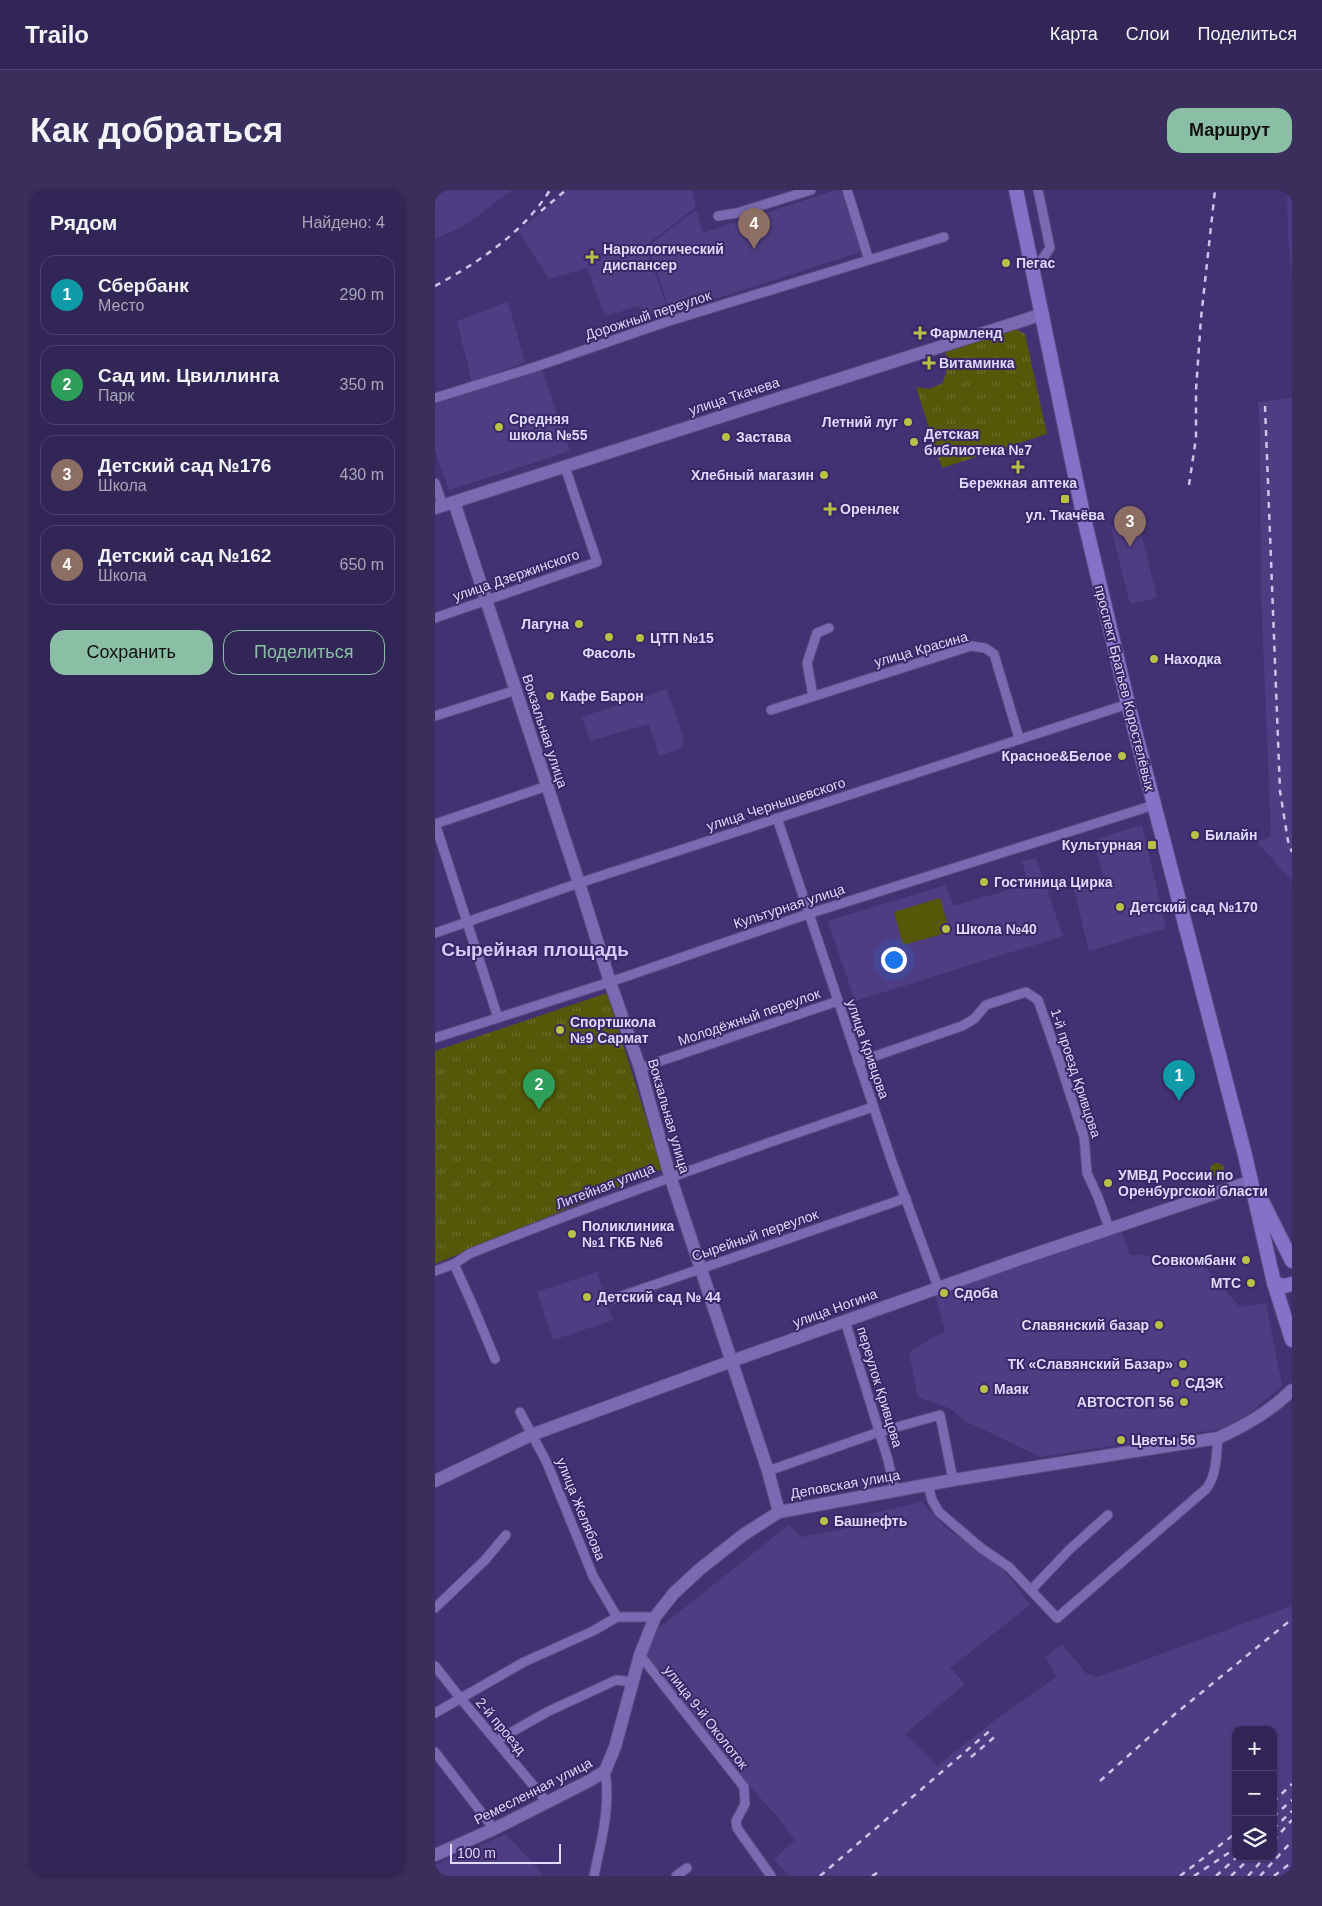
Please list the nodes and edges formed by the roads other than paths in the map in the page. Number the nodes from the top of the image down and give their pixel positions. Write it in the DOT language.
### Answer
graph roads {
  1 [pos="811,190"];
  2 [pos="847,190"];
  3 [pos="1016,190"];
  4 [pos="1038,190"];
  5 [pos="718,216"];
  6 [pos="944,236"];
  7 [pos="869,260"];
  8 [pos="1034,270"];
  9 [pos="1043,314"];
  10 [pos="435,398"];
  11 [pos="565,467"];
  12 [pos="435,483"];
  13 [pos="444,505"];
  14 [pos="487,600"];
  15 [pos="435,618"];
  16 [pos="829,628"];
  17 [pos="516,690"];
  18 [pos="813,696"];
  19 [pos="1127,704"];
  20 [pos="771,710"];
  21 [pos="435,716"];
  22 [pos="1019,738"];
  23 [pos="547,786"];
  24 [pos="1154,805"];
  25 [pos="777,818"];
  26 [pos="435,824"];
  27 [pos="579,883"];
  28 [pos="808,914"];
  29 [pos="467,921"];
  30 [pos="435,933"];
  31 [pos="610,982"];
  32 [pos="838,1001"];
  33 [pos="498,1018"];
  34 [pos="435,1038"];
  35 [pos="858,1062"];
  36 [pos="640,1068"];
  37 [pos="873,1106"];
  38 [pos="670,1176"];
  39 [pos="1251,1181"];
  40 [pos="906,1198"];
  41 [pos="1109,1228"];
  42 [pos="1292,1261"];
  43 [pos="454,1264"];
  44 [pos="702,1268"];
  45 [pos="435,1271"];
  46 [pos="1274,1282"];
  47 [pos="1292,1284"];
  48 [pos="937,1288"];
  49 [pos="613,1299"];
  50 [pos="845,1320"];
  51 [pos="1290,1321"];
  52 [pos="1292,1340"];
  53 [pos="495,1359"];
  54 [pos="732,1361"];
  55 [pos="1292,1390"];
  56 [pos="1286,1401"];
  57 [pos="520,1412"];
  58 [pos="879,1432"];
  59 [pos="531,1435"];
  60 [pos="1218,1438"];
  61 [pos="768,1471"];
  62 [pos="953,1480"];
  63 [pos="435,1481"];
  64 [pos="928,1485"];
  65 [pos="895,1491"];
  66 [pos="779,1512"];
  67 [pos="1108,1514"];
  68 [pos="506,1535"];
  69 [pos="1031,1590"];
  70 [pos="435,1608"];
  71 [pos="617,1617"];
  72 [pos="655,1617"];
  73 [pos="640,1655"];
  74 [pos="435,1666"];
  75 [pos="633,1682"];
  76 [pos="461,1699"];
  77 [pos="435,1713"];
  78 [pos="496,1741"];
  79 [pos="435,1752"];
  80 [pos="605,1771"];
  81 [pos="548,1803"];
  82 [pos="494,1829"];
  83 [pos="435,1855"];
  84 [pos="687,1868"];
  85 [pos="595,1876"];
  86 [pos="676,1876"];
  87 [pos="771,1876"];
  1 -- 5 [label="street"];
  2 -- 7 [label="street"];
  3 -- 8 [label="main road, проспект Братьев Коростелёвых"];
  4 -- 8 [label="street"];
  6 -- 7 [label="street, Дорожный переулок"];
  7 -- 10 [label="street, Дорожный переулок"];
  8 -- 9 [label="main road, проспект Братьев Коростелёвых"];
  9 -- 11 [label="street, улица Ткачева"];
  9 -- 19 [label="main road, проспект Братьев Коростелёвых"];
  11 -- 13 [label="street, улица Ткачева"];
  11 -- 14 [label="street, улица Дзержинского"];
  12 -- 13 [label="street"];
  13 -- 14 [label="street, Вокзальная улица"];
  14 -- 15 [label="street, улица Дзержинского"];
  14 -- 17 [label="street, Вокзальная улица"];
  16 -- 18 [label="street"];
  17 -- 21 [label="street"];
  17 -- 23 [label="street, Вокзальная улица"];
  18 -- 20 [label="street, улица Красина"];
  18 -- 22 [label="street, улица Красина"];
  19 -- 22 [label="street, улица Чернышевского"];
  19 -- 24 [label="main road, проспект Братьев Коростелёвых"];
  22 -- 25 [label="street, улица Чернышевского"];
  23 -- 26 [label="street"];
  23 -- 27 [label="street, Вокзальная улица"];
  24 -- 28 [label="street, Культурная улица"];
  24 -- 39 [label="main road, проспект Братьев Коростелёвых"];
  25 -- 27 [label="street, улица Чернышевского"];
  25 -- 28 [label="street, улица Кривцова"];
  26 -- 29 [label="street"];
  27 -- 29 [label="street, улица Чернышевского"];
  27 -- 31 [label="street, Вокзальная улица"];
  28 -- 31 [label="street, Культурная улица"];
  28 -- 32 [label="street, улица Кривцова"];
  29 -- 30 [label="street, улица Чернышевского"];
  29 -- 33 [label="street"];
  31 -- 33 [label="street, Культурная улица"];
  31 -- 36 [label="street, Вокзальная улица"];
  32 -- 35 [label="street, улица Кривцова"];
  32 -- 36 [label="street, Молодёжный переулок"];
  33 -- 34 [label="street, Культурная улица"];
  35 -- 37 [label="street, улица Кривцова"];
  35 -- 41 [label="street, 1-й проезд Кривцова"];
  36 -- 38 [label="street, Вокзальная улица"];
  37 -- 38 [label="street, Литейная улица"];
  37 -- 40 [label="street, улица Кривцова"];
  38 -- 43 [label="street, Литейная улица"];
  38 -- 44 [label="street, Вокзальная улица"];
  39 -- 41 [label="street, улица Ногина"];
  39 -- 42 [label="main road, проспект Братьев Коростелёвых"];
  39 -- 46 [label="main road, проспект Братьев Коростелёвых"];
  40 -- 44 [label="street, Сырейный переулок"];
  40 -- 48 [label="street, улица Кривцова"];
  41 -- 48 [label="street, улица Ногина"];
  43 -- 45 [label="street, Литейная улица"];
  43 -- 53 [label="street"];
  44 -- 49 [label="street, Сырейный переулок"];
  44 -- 54 [label="street, Вокзальная улица"];
  46 -- 47 [label="main road"];
  46 -- 51 [label="main road, проспект Братьев Коростелёвых"];
  48 -- 50 [label="street, улица Ногина"];
  50 -- 54 [label="street, улица Ногина"];
  50 -- 58 [label="street, переулок Кривцова"];
  51 -- 52 [label="main road, проспект Братьев Коростелёвых"];
  54 -- 59 [label="street, улица Ногина"];
  54 -- 61 [label="street, Вокзальная улица"];
  55 -- 56 [label="street, Деповская улица"];
  56 -- 60 [label="street, Деповская улица"];
  57 -- 59 [label="street, улица Желябова"];
  58 -- 61 [label="street"];
  58 -- 62 [label="street"];
  58 -- 65 [label="street, переулок Кривцова"];
  59 -- 63 [label="street, улица Ногина"];
  59 -- 71 [label="street, улица Желябова"];
  60 -- 62 [label="street, Деповская улица"];
  60 -- 69 [label="street"];
  61 -- 66 [label="street, Вокзальная улица"];
  62 -- 64 [label="street, Деповская улица"];
  64 -- 65 [label="street, Деповская улица"];
  64 -- 69 [label="street"];
  65 -- 66 [label="street, Деповская улица"];
  66 -- 72 [label="street, Деповская улица"];
  67 -- 69 [label="street"];
  68 -- 70 [label="street"];
  71 -- 72 [label="street"];
  71 -- 76 [label="street"];
  72 -- 73 [label="street, Ремесленная улица"];
  73 -- 75 [label="street, Ремесленная улица"];
  73 -- 87 [label="street, улица 9-й Околоток"];
  74 -- 76 [label="street, 2-й проезд"];
  75 -- 78 [label="street"];
  75 -- 80 [label="street, Ремесленная улица"];
  76 -- 77 [label="street"];
  76 -- 78 [label="street, 2-й проезд"];
  78 -- 81 [label="street, 2-й проезд"];
  79 -- 82 [label="street"];
  80 -- 81 [label="street, Ремесленная улица"];
  80 -- 85 [label="street"];
  81 -- 82 [label="street, Ремесленная улица"];
  82 -- 83 [label="street, Ремесленная улица"];
  84 -- 86 [label="street"];
}
